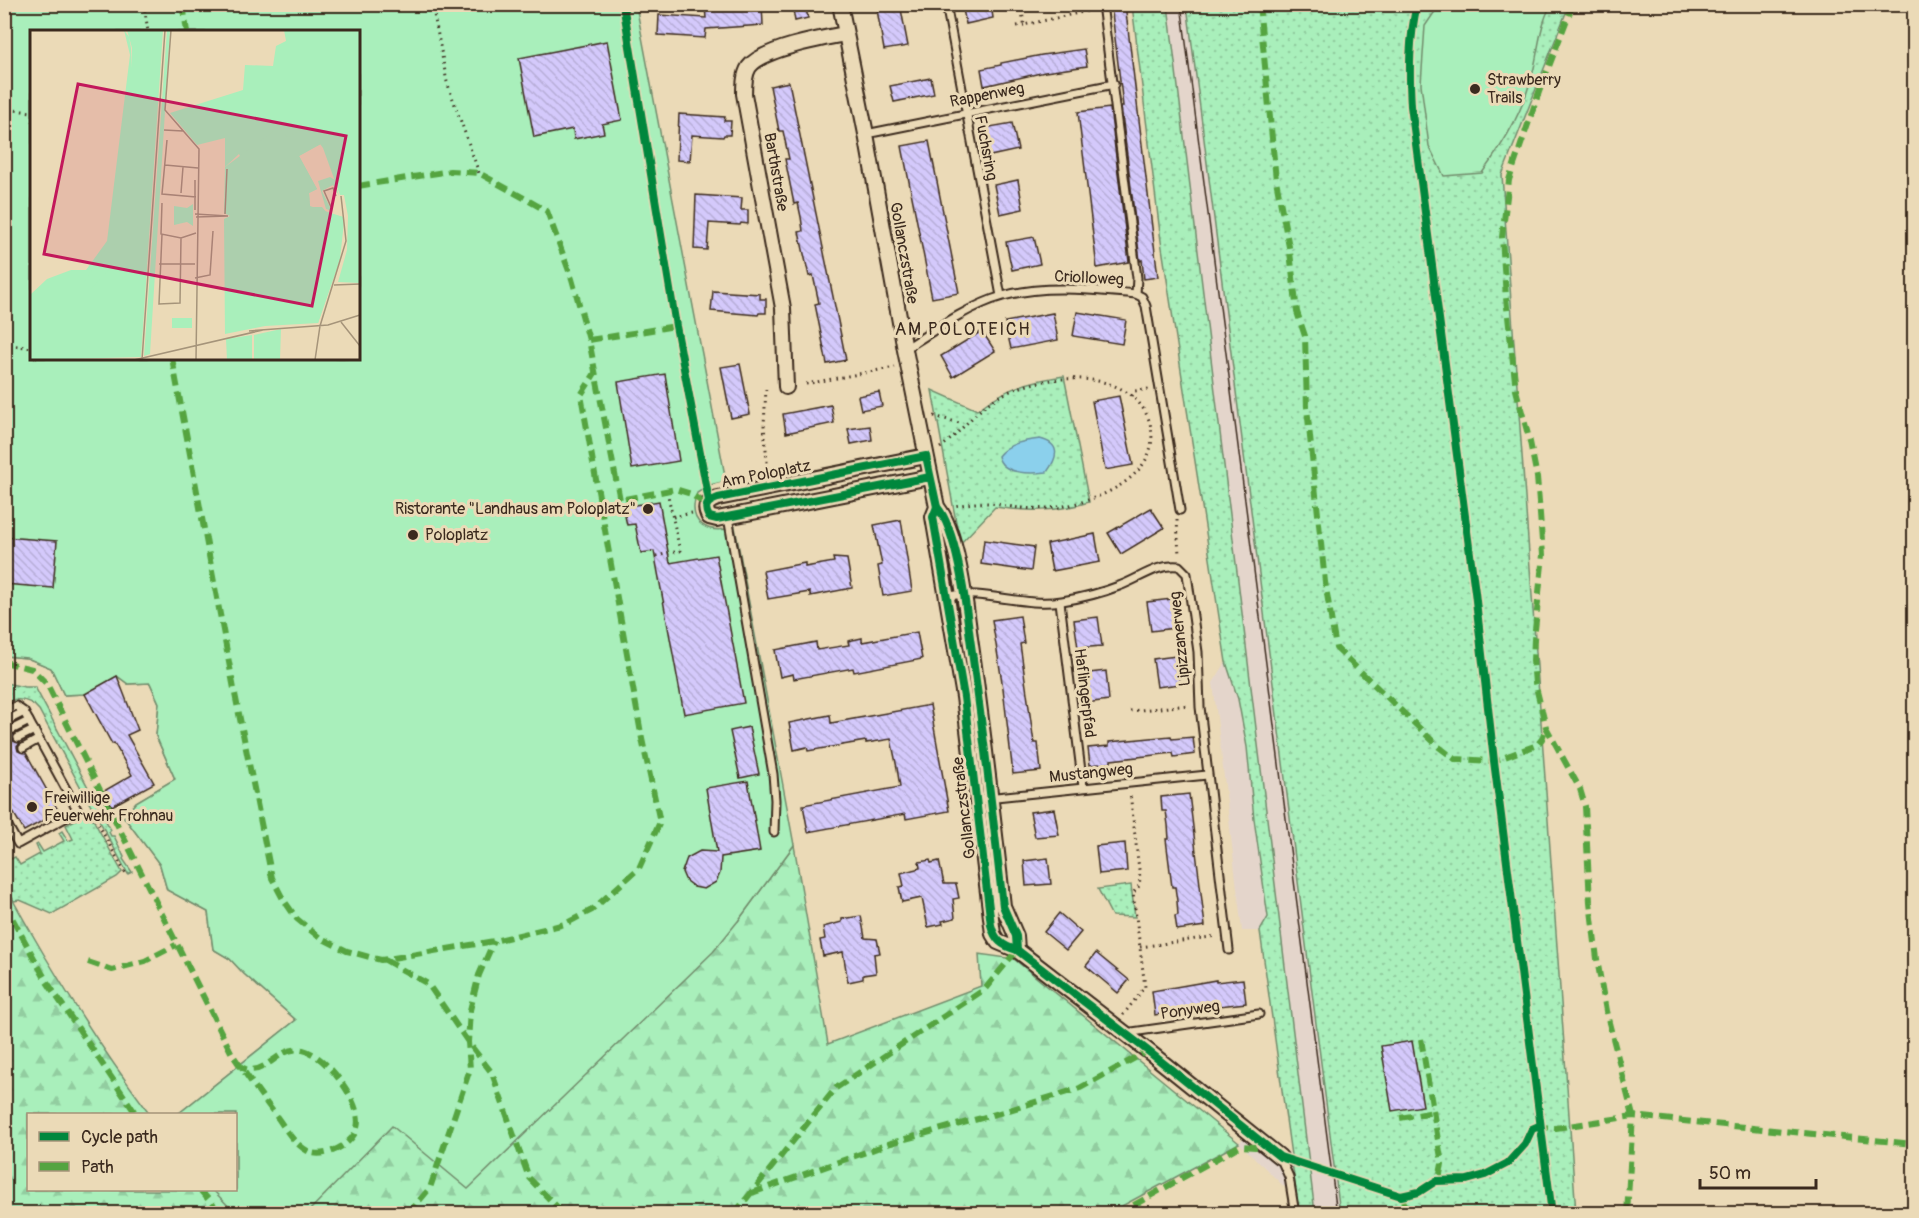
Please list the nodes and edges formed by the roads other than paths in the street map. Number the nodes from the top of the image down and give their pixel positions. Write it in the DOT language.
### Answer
graph roads {
  1 [pos="840,4"];
  2 [pos="946,4"];
  3 [pos="1103,6"];
  4 [pos="845,34"];
  5 [pos="1114,84"];
  6 [pos="966,113"];
  7 [pos="866,134"];
  8 [pos="1136,294"];
  9 [pos="1001,296"];
  10 [pos="904,350"];
  11 [pos="786,387"];
  12 [pos="926,456"];
  13 [pos="930,477"];
  14 [pos="944,506"];
  15 [pos="1180,510"];
  16 [pos="728,517"];
  17 [pos="964,594"];
  18 [pos="948,596"];
  19 [pos="1060,602"];
  20 [pos="4,711"];
  21 [pos="24,712"];
  22 [pos="8,720"];
  23 [pos="29,721"];
  24 [pos="13,729"];
  25 [pos="34,730"];
  26 [pos="18,738"];
  27 [pos="39,739"];
  28 [pos="23,748"];
  29 [pos="1207,775"];
  30 [pos="1083,787"];
  31 [pos="984,798"];
  32 [pos="4,819"];
  33 [pos="774,832"];
  34 [pos="1229,950"];
  35 [pos="1259,1014"];
  36 [pos="1125,1033"];
  37 [pos="1280,1157"];
  38 [pos="1295,1214"];
  1 -- 4 [label="street, Gollanczstraße"];
  2 -- 6 [label="lane, Fuchsring"];
  3 -- 5 [label="lane"];
  4 -- 7 [label="street, Gollanczstraße"];
  4 -- 11 [label="street, Barthstraße"];
  5 -- 6 [label="lane, Rappenweg"];
  5 -- 8 [label="lane"];
  6 -- 7 [label="lane, Rappenweg"];
  6 -- 9 [label="lane, Fuchsring"];
  7 -- 10 [label="street, Gollanczstraße"];
  8 -- 9 [label="lane, Criolloweg"];
  8 -- 15 [label="lane, Criolloweg"];
  9 -- 10 [label="lane, Criolloweg"];
  10 -- 12 [label="street, Gollanczstraße"];
  12 -- 13 [label="street, Gollanczstraße"];
  12 -- 16 [label="street, Am Poloplatz"];
  13 -- 14 [label="street, Gollanczstraße"];
  13 -- 16 [label="street"];
  14 -- 17 [label="street, Gollanczstraße"];
  14 -- 18 [label="street, Gollanczstraße"];
  16 -- 33 [label="lane"];
  17 -- 18 [label="lane"];
  17 -- 19 [label="lane"];
  17 -- 31 [label="street, Gollanczstraße"];
  18 -- 31 [label="street, Gollanczstraße"];
  19 -- 29 [label="lane, Lipizzanerweg"];
  19 -- 30 [label="lane, Haflingerpfad"];
  20 -- 21 [label="lane"];
  21 -- 22 [label="lane"];
  21 -- 23 [label="lane"];
  23 -- 24 [label="lane"];
  23 -- 25 [label="lane"];
  25 -- 26 [label="lane"];
  25 -- 27 [label="lane"];
  27 -- 28 [label="lane"];
  27 -- 32 [label="lane"];
  29 -- 30 [label="lane, Mustangweg"];
  29 -- 34 [label="lane, Lipizzanerweg"];
  30 -- 31 [label="lane, Mustangweg"];
  31 -- 36 [label="street, Gollanczstraße"];
  35 -- 36 [label="lane, Ponyweg"];
  36 -- 37 [label="street, Gollanczstraße"];
  37 -- 38 [label="lane"];
}
